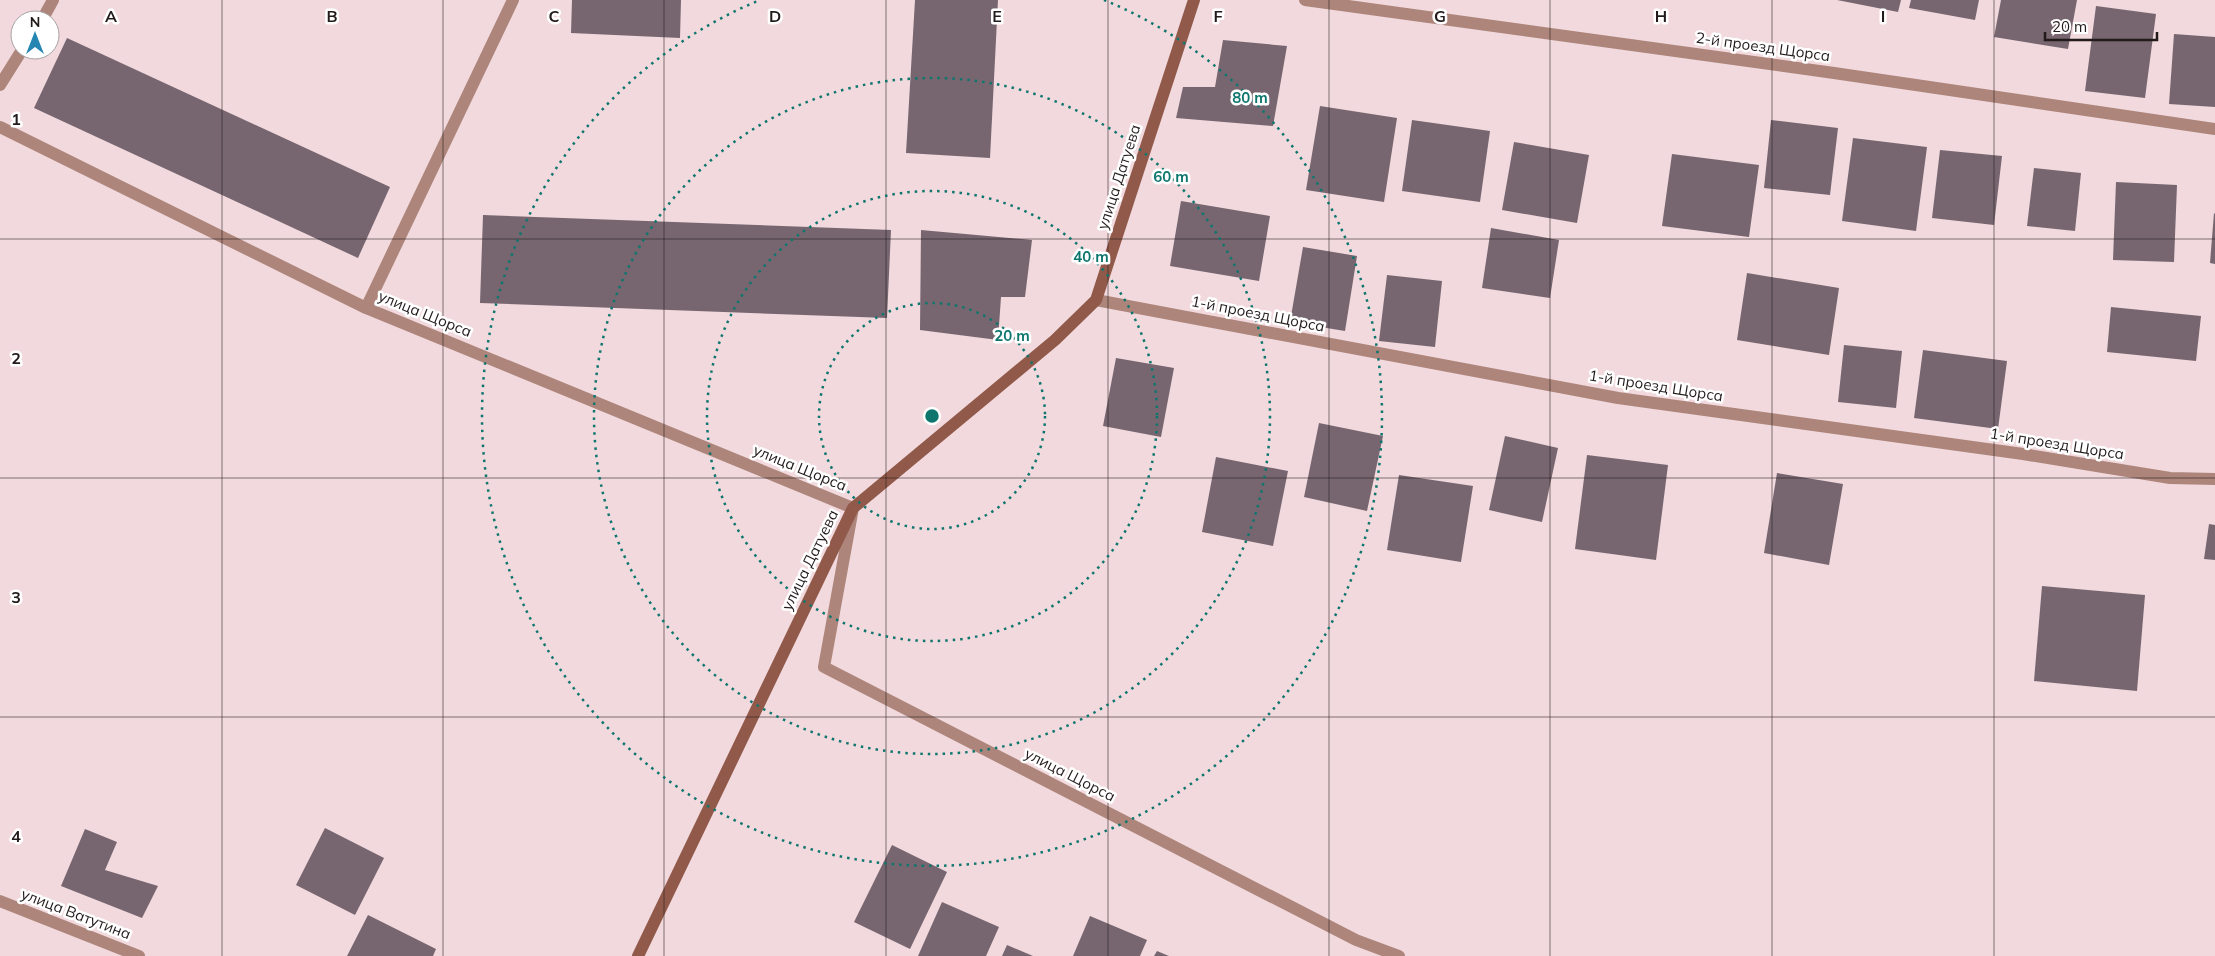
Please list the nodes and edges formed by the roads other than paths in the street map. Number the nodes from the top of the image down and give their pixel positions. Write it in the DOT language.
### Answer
graph roads {
  1 [pos="513,0"];
  2 [pos="1194,0"];
  3 [pos="1305,0"];
  4 [pos="16,60"];
  5 [pos="0,85"];
  6 [pos="0,126"];
  7 [pos="2215,129"];
  8 [pos="1096,300"];
  9 [pos="366,308"];
  10 [pos="2215,479"];
  11 [pos="853,508"];
  12 [pos="0,902"];
  13 [pos="139,956"];
  14 [pos="638,956"];
  15 [pos="1399,956"];
  1 -- 9 [label="street"];
  2 -- 8 [label="street, улица Датуева"];
  3 -- 7 [label="street, 2-й проезд Щорса"];
  4 -- 5 [label="street"];
  6 -- 9 [label="street, улица Щорса"];
  8 -- 10 [label="street, 1-й проезд Щорса"];
  8 -- 11 [label="street, улица Датуева"];
  9 -- 11 [label="street, улица Щорса"];
  11 -- 14 [label="street, улица Датуева"];
  11 -- 15 [label="street, улица Щорса"];
  12 -- 13 [label="street, улица Ватутина"];
}
